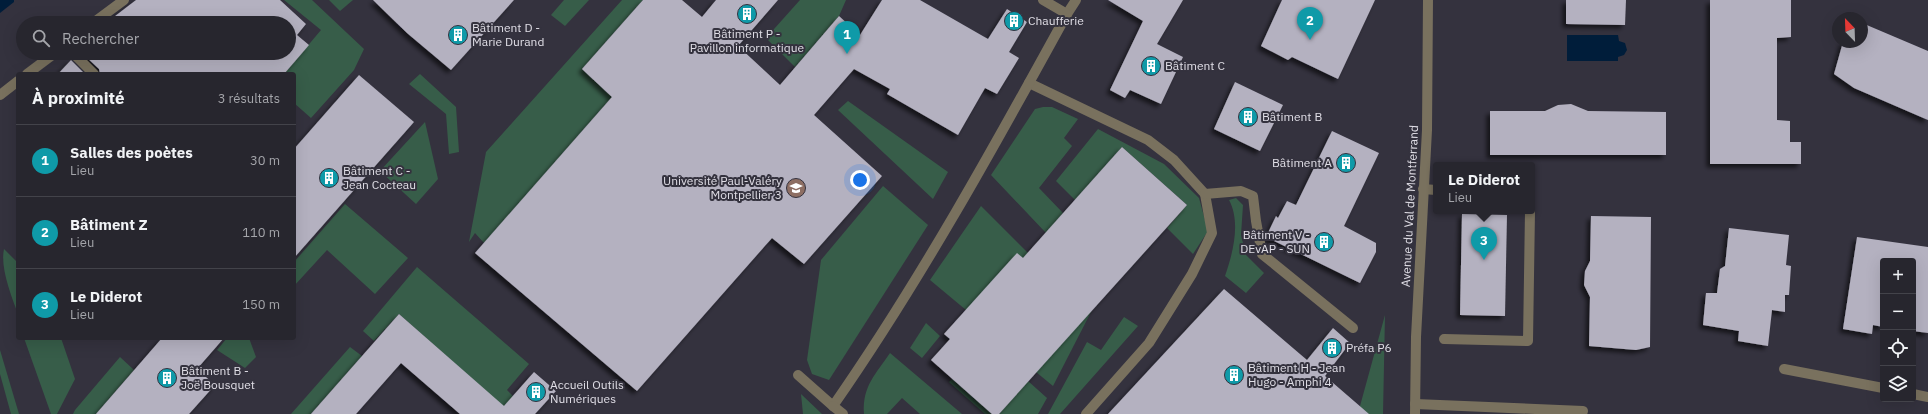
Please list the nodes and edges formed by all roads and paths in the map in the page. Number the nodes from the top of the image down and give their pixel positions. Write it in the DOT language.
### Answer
graph roads {
  1 [pos="124,0"];
  2 [pos="1043,0"];
  3 [pos="1076,0"];
  4 [pos="1428,0"];
  5 [pos="1067,14"];
  6 [pos="102,16"];
  7 [pos="46,60"];
  8 [pos="80,60"];
  9 [pos="30,72"];
  10 [pos="92,72"];
  11 [pos="16,83"];
  12 [pos="1029,83"];
  13 [pos="0,95"];
  14 [pos="1423,189"];
  15 [pos="1433,190"];
  16 [pos="1204,194"];
  17 [pos="1530,214"];
  18 [pos="1353,328"];
  19 [pos="1444,339"];
  20 [pos="1784,369"];
  21 [pos="798,375"];
  22 [pos="1880,387"];
  23 [pos="1916,395"];
  24 [pos="1928,397"];
  25 [pos="833,406"];
  26 [pos="1415,409"];
  27 [pos="843,414"];
  28 [pos="1086,414"];
  29 [pos="1582,414"];
  1 -- 6 [label="street"];
  2 -- 5 [label="street"];
  3 -- 5 [label="street"];
  4 -- 14 [label="street, Avenue du Val de Montferrand"];
  5 -- 12 [label="street"];
  7 -- 9 [label="street"];
  8 -- 10 [label="street"];
  11 -- 13 [label="street"];
  12 -- 16 [label="street"];
  12 -- 25 [label="street"];
  14 -- 15 [label="street"];
  14 -- 26 [label="street, Avenue du Val de Montferrand"];
  16 -- 18 [label="street"];
  16 -- 28 [label="street"];
  17 -- 19 [label="street"];
  20 -- 22 [label="street"];
  21 -- 25 [label="street"];
  23 -- 24 [label="street"];
  25 -- 27 [label="street"];
  26 -- 29 [label="street"];
}
